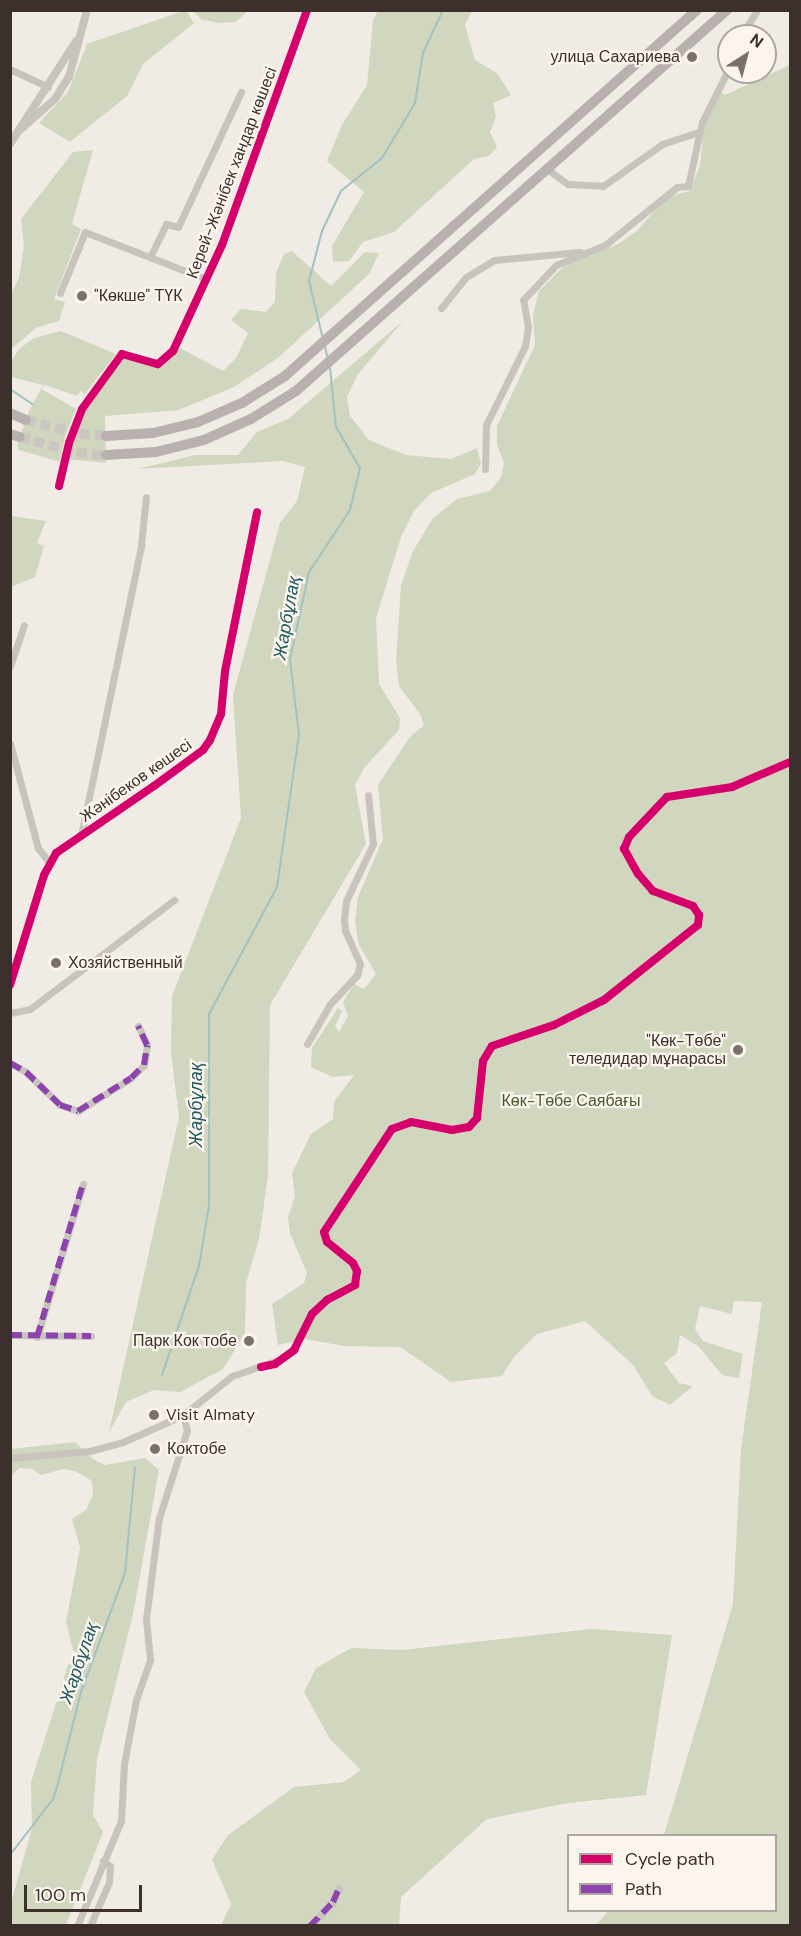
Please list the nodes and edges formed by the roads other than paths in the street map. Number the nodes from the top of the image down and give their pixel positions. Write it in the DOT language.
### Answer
graph roads {
  1 [pos="87,10"];
  2 [pos="307,10"];
  3 [pos="698,10"];
  4 [pos="727,10"];
  5 [pos="757,10"];
  6 [pos="748,24"];
  7 [pos="82,26"];
  8 [pos="10,69"];
  9 [pos="722,84"];
  10 [pos="48,87"];
  11 [pos="240,92"];
  12 [pos="21,129"];
  13 [pos="699,132"];
  14 [pos="10,144"];
  15 [pos="547,169"];
  16 [pos="586,251"];
  17 [pos="150,257"];
  18 [pos="206,279"];
  19 [pos="60,293"];
  20 [pos="441,308"];
  21 [pos="10,413"];
  22 [pos="26,420"];
  23 [pos="106,436"];
  24 [pos="106,455"];
  25 [pos="485,469"];
  26 [pos="59,486"];
  27 [pos="146,497"];
  28 [pos="257,512"];
  29 [pos="24,625"];
  30 [pos="10,666"];
  31 [pos="10,743"];
  32 [pos="368,795"];
  33 [pos="81,836"];
  34 [pos="49,862"];
  35 [pos="174,900"];
  36 [pos="10,985"];
  37 [pos="10,1013"];
  38 [pos="138,1026"];
  39 [pos="307,1044"];
  40 [pos="10,1063"];
  41 [pos="83,1184"];
  42 [pos="10,1335"];
  43 [pos="38,1336"];
  44 [pos="91,1336"];
  45 [pos="284,1358"];
  46 [pos="183,1414"];
  47 [pos="10,1458"];
  48 [pos="103,1861"];
  49 [pos="339,1888"];
  50 [pos="77,1926"];
  51 [pos="90,1926"];
  52 [pos="310,1926"];
  1 -- 7 [label="street"];
  2 -- 18 [label="street, Керей-Жәнібек хандар көшесі"];
  3 -- 23 [label="main road"];
  4 -- 15 [label="main road"];
  5 -- 6 [label="street"];
  7 -- 10 [label="street"];
  7 -- 12 [label="street"];
  8 -- 10 [label="street"];
  9 -- 13 [label="street"];
  10 -- 12 [label="street"];
  11 -- 17 [label="street"];
  12 -- 14 [label="street"];
  13 -- 15 [label="street"];
  13 -- 16 [label="street"];
  15 -- 24 [label="main road"];
  16 -- 20 [label="street"];
  16 -- 25 [label="street"];
  17 -- 18 [label="street"];
  17 -- 19 [label="street"];
  18 -- 26 [label="street, Керей-Жәнібек хандар көшесі"];
  21 -- 22 [label="main road"];
  27 -- 33 [label="street, Жәнібеков көшесі"];
  28 -- 33 [label="street, Жәнібеков көшесі"];
  29 -- 30 [label="street"];
  31 -- 34 [label="street"];
  32 -- 39 [label="street"];
  33 -- 34 [label="street, Жәнібеков көшесі"];
  34 -- 36 [label="street"];
  35 -- 37 [label="street"];
  38 -- 40 [label="street"];
  41 -- 43 [label="street"];
  42 -- 43 [label="street"];
  43 -- 44 [label="street"];
  45 -- 46 [label="street"];
  46 -- 47 [label="street"];
  46 -- 48 [label="street"];
  48 -- 50 [label="street"];
  48 -- 51 [label="street"];
  49 -- 52 [label="street"];
}
